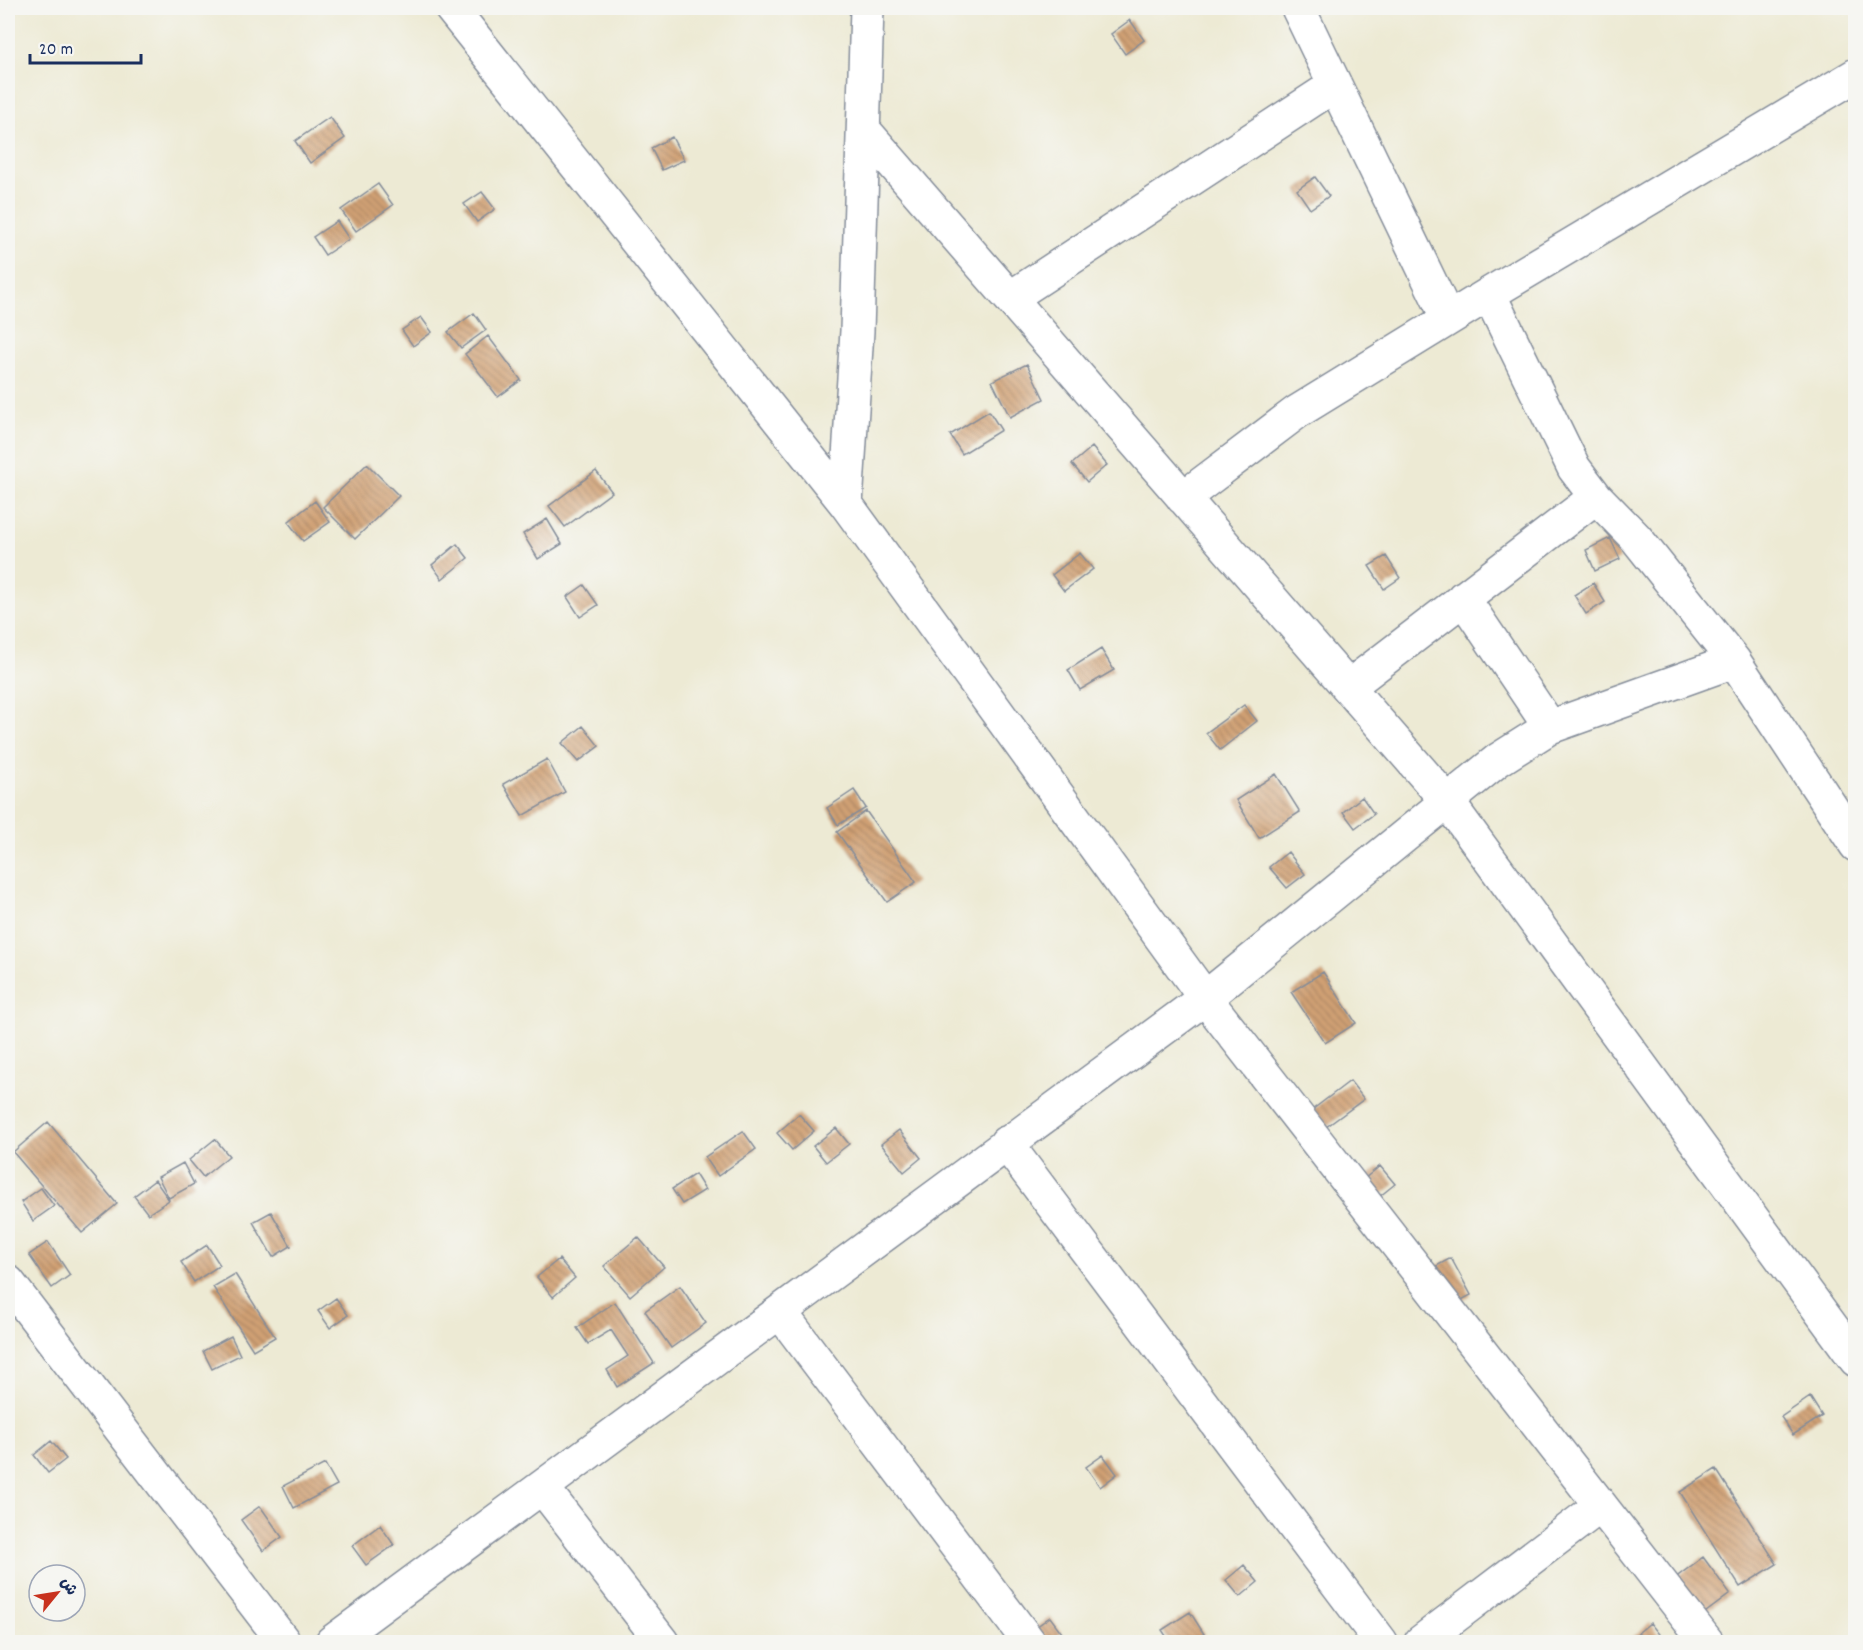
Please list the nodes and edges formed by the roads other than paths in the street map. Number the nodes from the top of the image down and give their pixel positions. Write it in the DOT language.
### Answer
graph roads {
  1 [pos="451,8"];
  2 [pos="867,8"];
  3 [pos="1298,8"];
  4 [pos="1856,75"];
  5 [pos="1335,85"];
  6 [pos="864,130"];
  7 [pos="1489,294"];
  8 [pos="1010,298"];
  9 [pos="1448,319"];
  10 [pos="1596,497"];
  11 [pos="1183,498"];
  12 [pos="846,504"];
  13 [pos="1463,598"];
  14 [pos="1734,661"];
  15 [pos="1347,687"];
  16 [pos="1550,727"];
  17 [pos="1447,801"];
  18 [pos="1856,846"];
  19 [pos="1205,998"];
  20 [pos="1006,1143"];
  21 [pos="8,1282"];
  22 [pos="780,1312"];
  23 [pos="1856,1360"];
  24 [pos="542,1487"];
  25 [pos="1600,1506"];
  26 [pos="284,1642"];
  27 [pos="332,1642"];
  28 [pos="662,1642"];
  29 [pos="1029,1642"];
  30 [pos="1381,1642"];
  31 [pos="1421,1642"];
  32 [pos="1707,1642"];
  1 -- 12 [label="street"];
  2 -- 6 [label="street"];
  3 -- 5 [label="street"];
  4 -- 7 [label="street"];
  5 -- 8 [label="street"];
  5 -- 9 [label="street"];
  6 -- 8 [label="street"];
  6 -- 12 [label="street"];
  7 -- 9 [label="street"];
  7 -- 10 [label="street"];
  8 -- 11 [label="street"];
  9 -- 11 [label="street"];
  10 -- 13 [label="street"];
  10 -- 14 [label="street"];
  11 -- 15 [label="street"];
  12 -- 19 [label="street"];
  13 -- 15 [label="street"];
  13 -- 16 [label="street"];
  14 -- 16 [label="street"];
  14 -- 18 [label="street"];
  15 -- 17 [label="street"];
  16 -- 17 [label="street"];
  17 -- 19 [label="street"];
  17 -- 23 [label="street"];
  19 -- 20 [label="street"];
  19 -- 25 [label="street"];
  20 -- 22 [label="street"];
  20 -- 30 [label="street"];
  21 -- 26 [label="street"];
  22 -- 24 [label="street"];
  22 -- 29 [label="street"];
  24 -- 27 [label="street"];
  24 -- 28 [label="street"];
  25 -- 31 [label="street"];
  25 -- 32 [label="street"];
}
